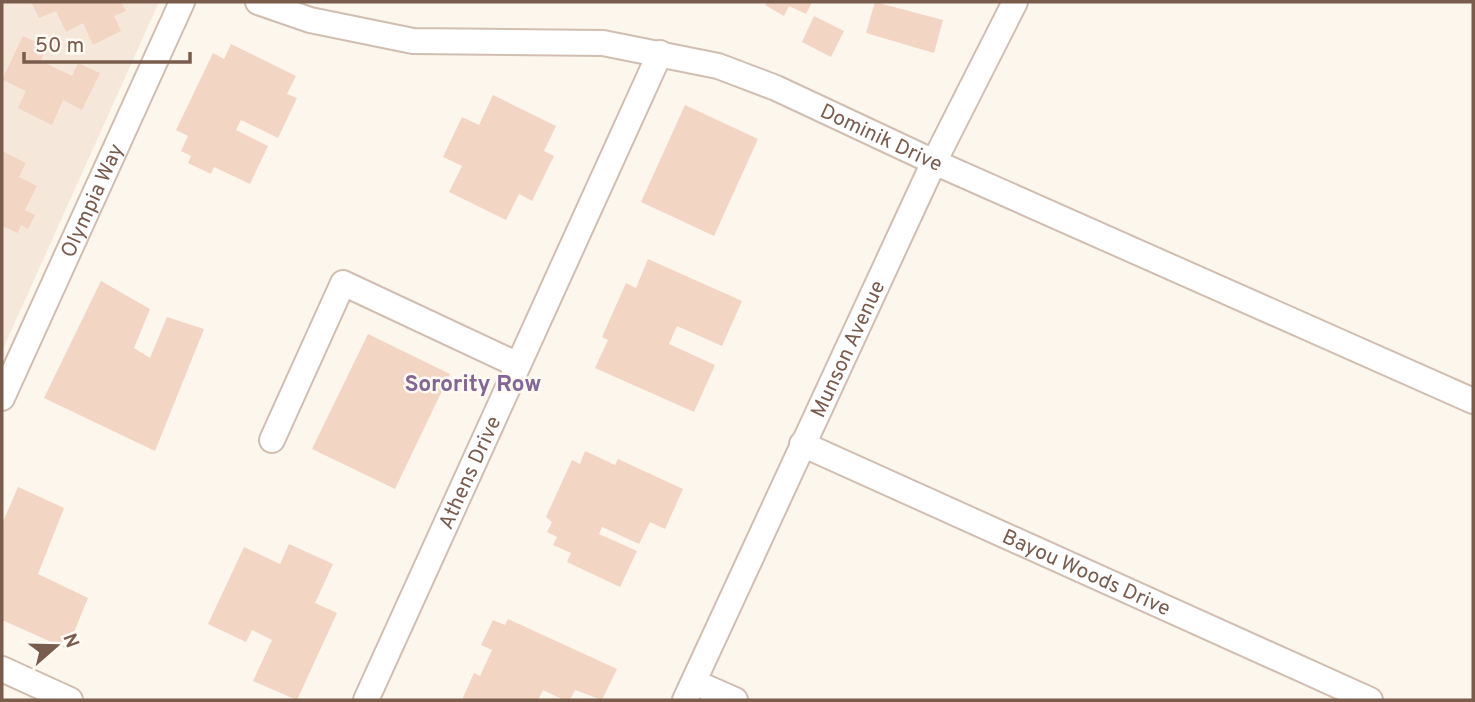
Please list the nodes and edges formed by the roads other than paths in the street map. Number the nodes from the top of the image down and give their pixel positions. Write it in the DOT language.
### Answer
graph roads {
  1 [pos="182,2"];
  2 [pos="258,2"];
  3 [pos="1015,2"];
  4 [pos="660,53"];
  5 [pos="934,162"];
  6 [pos="519,365"];
  7 [pos="2,398"];
  8 [pos="1473,401"];
  9 [pos="271,440"];
  10 [pos="802,444"];
  11 [pos="2,669"];
  12 [pos="689,691"];
  13 [pos="70,700"];
  14 [pos="366,700"];
  15 [pos="735,700"];
  16 [pos="1370,700"];
  1 -- 7 [label="street, Olympia Way"];
  2 -- 4 [label="street, Dominik Drive"];
  3 -- 5 [label="street, Munson Avenue"];
  4 -- 5 [label="street, Dominik Drive"];
  4 -- 6 [label="street, Athens Drive"];
  5 -- 8 [label="street, Dominik Drive"];
  5 -- 10 [label="street, Munson Avenue"];
  6 -- 9 [label="street"];
  6 -- 14 [label="street, Athens Drive"];
  10 -- 12 [label="street, Munson Avenue"];
  10 -- 16 [label="street, Bayou Woods Drive"];
  11 -- 13 [label="street"];
  12 -- 15 [label="street"];
}
